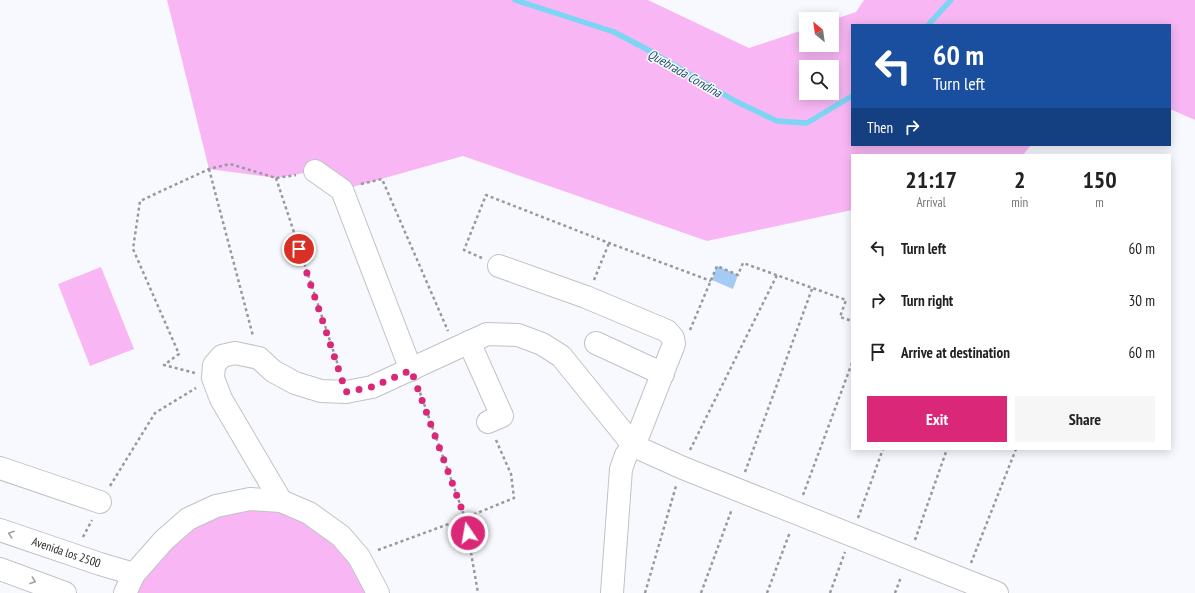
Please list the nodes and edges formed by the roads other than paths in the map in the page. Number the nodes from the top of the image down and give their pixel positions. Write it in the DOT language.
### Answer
graph roads {
  1 [pos="315,171"];
  2 [pos="499,266"];
  3 [pos="596,343"];
  4 [pos="463,346"];
  5 [pos="411,370"];
  6 [pos="663,374"];
  7 [pos="488,422"];
  8 [pos="634,446"];
  9 [pos="0,468"];
  10 [pos="281,501"];
  11 [pos="100,502"];
  12 [pos="0,530"];
  13 [pos="0,569"];
  14 [pos="130,583"];
  15 [pos="65,593"];
  16 [pos="378,593"];
  17 [pos="612,593"];
  18 [pos="997,593"];
  1 -- 5 [label="street"];
  2 -- 6 [label="street"];
  3 -- 6 [label="street"];
  4 -- 5 [label="street"];
  4 -- 7 [label="street"];
  4 -- 8 [label="street"];
  5 -- 10 [label="street"];
  6 -- 8 [label="street"];
  8 -- 17 [label="street"];
  8 -- 18 [label="street"];
  9 -- 11 [label="street"];
  10 -- 14 [label="street"];
  10 -- 16 [label="street"];
  14 -- 12 [label="street, Avenida los 2500, one-way"];
  13 -- 15 [label="street, one-way"];
}
